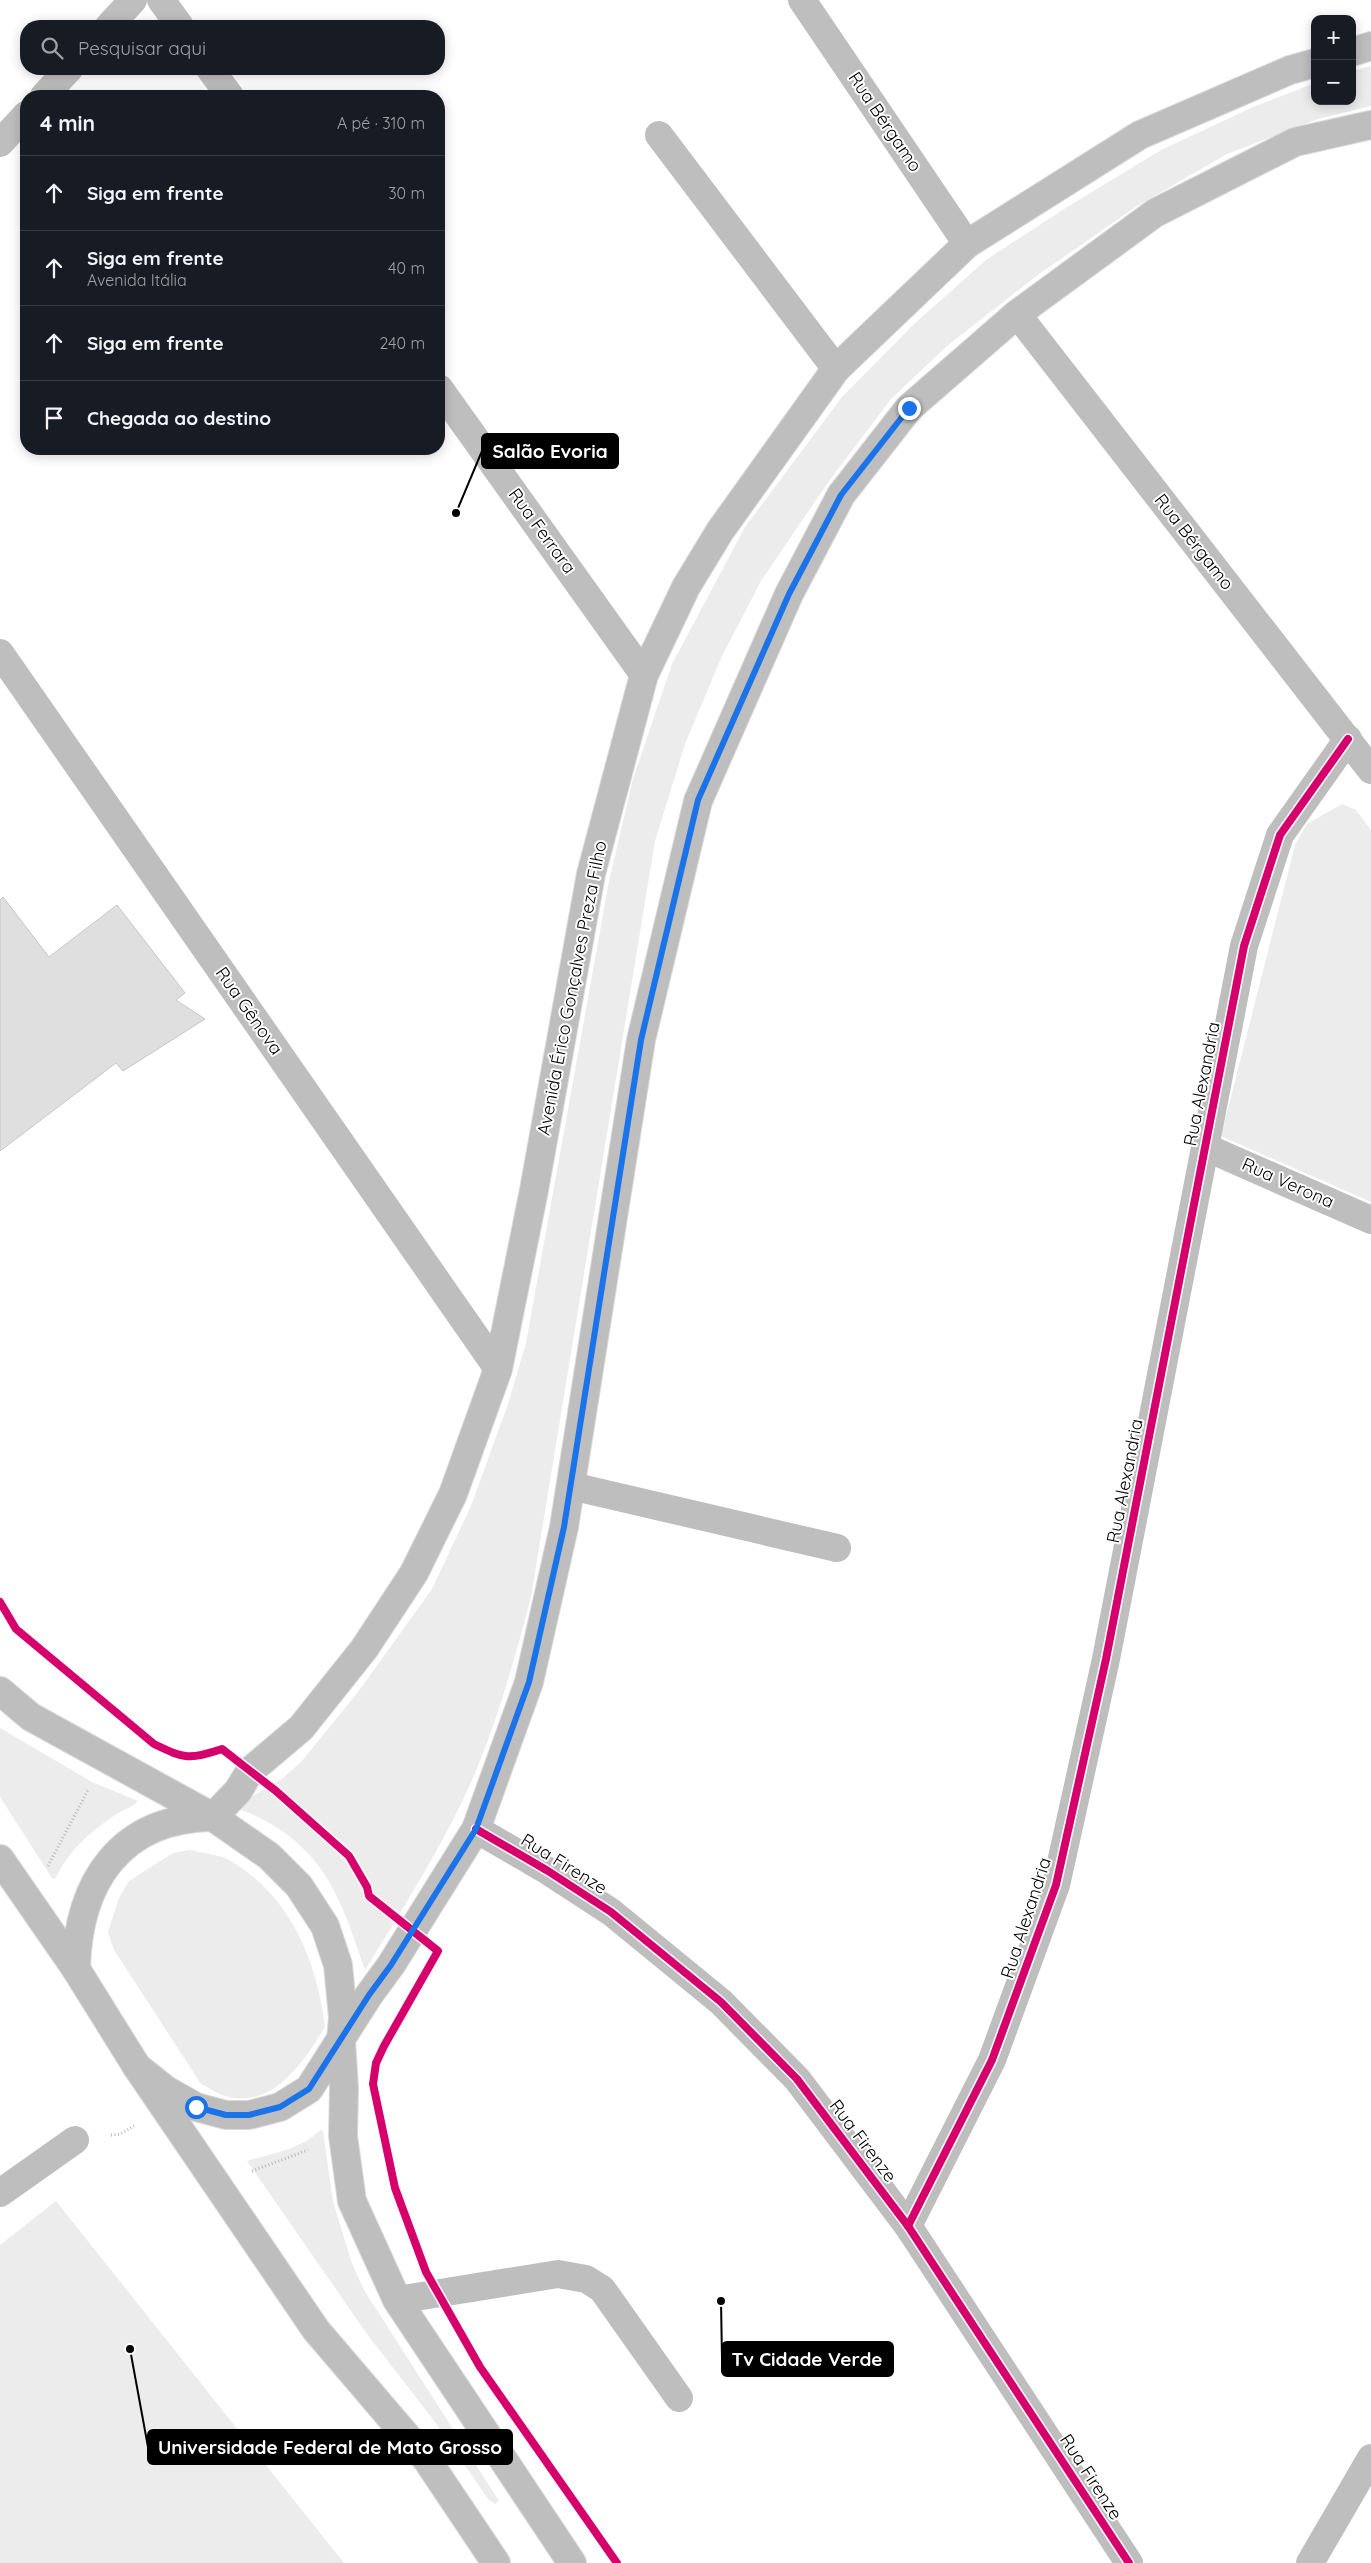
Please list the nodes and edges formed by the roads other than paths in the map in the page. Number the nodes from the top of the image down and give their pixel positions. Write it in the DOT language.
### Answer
graph roads {
  1 [pos="133,0"];
  2 [pos="161,0"];
  3 [pos="802,0"];
  4 [pos="115,20"];
  5 [pos="176,20"];
  6 [pos="1371,46"];
  7 [pos="1356,51"];
  8 [pos="1311,64"];
  9 [pos="63,75"];
  10 [pos="214,75"];
  11 [pos="50,90"];
  12 [pos="226,90"];
  13 [pos="20,121"];
  14 [pos="1371,125"];
  15 [pos="659,135"];
  16 [pos="0,143"];
  17 [pos="967,244"];
  18 [pos="1017,314"];
  19 [pos="836,369"];
  20 [pos="445,396"];
  21 [pos="0,653"];
  22 [pos="644,675"];
  23 [pos="1348,739"];
  24 [pos="1371,770"];
  25 [pos="1205,1147"];
  26 [pos="1371,1220"];
  27 [pos="498,1369"];
  28 [pos="571,1486"];
  29 [pos="837,1548"];
  30 [pos="0,1691"];
  31 [pos="213,1817"];
  32 [pos="476,1829"];
  33 [pos="0,1859"];
  34 [pos="76,1969"];
  35 [pos="341,2040"];
  36 [pos="137,2067"];
  37 [pos="75,2140"];
  38 [pos="0,2193"];
  39 [pos="908,2226"];
  40 [pos="397,2300"];
  41 [pos="679,2398"];
  42 [pos="1371,2458"];
  43 [pos="496,2563"];
  44 [pos="572,2563"];
  45 [pos="1130,2563"];
  46 [pos="1310,2563"];
  1 -- 4 [label="main road"];
  2 -- 5 [label="main road"];
  3 -- 17 [label="main road, Rua Bérgamo"];
  6 -- 7 [label="main road"];
  8 -- 17 [label="main road, Avenida Érico Gonçalves Preza Filho"];
  9 -- 11 [label="main road"];
  10 -- 12 [label="main road"];
  13 -- 16 [label="main road"];
  14 -- 18 [label="main road"];
  15 -- 19 [label="main road"];
  17 -- 19 [label="main road, Avenida Érico Gonçalves Preza Filho"];
  18 -- 23 [label="main road, Rua Bérgamo"];
  18 -- 28 [label="main road"];
  19 -- 22 [label="main road, Avenida Érico Gonçalves Preza Filho"];
  20 -- 22 [label="main road, Rua Ferrara"];
  21 -- 27 [label="main road, Rua Gênova"];
  22 -- 27 [label="main road, Avenida Érico Gonçalves Preza Filho"];
  23 -- 24 [label="main road, Rua Bérgamo"];
  23 -- 25 [label="main road, Rua Alexandria"];
  25 -- 26 [label="main road, Rua Verona"];
  25 -- 39 [label="main road, Rua Alexandria"];
  27 -- 31 [label="main road, Avenida Érico Gonçalves Preza Filho"];
  28 -- 29 [label="main road"];
  28 -- 32 [label="main road"];
  30 -- 31 [label="main road"];
  31 -- 34 [label="main road"];
  31 -- 35 [label="main road"];
  32 -- 35 [label="main road"];
  32 -- 39 [label="main road, Rua Firenze"];
  33 -- 34 [label="main road"];
  34 -- 36 [label="main road"];
  35 -- 36 [label="main road"];
  35 -- 40 [label="main road"];
  36 -- 43 [label="main road"];
  37 -- 38 [label="main road"];
  39 -- 45 [label="main road, Rua Firenze"];
  40 -- 41 [label="main road"];
  40 -- 44 [label="main road"];
  42 -- 46 [label="main road"];
}
